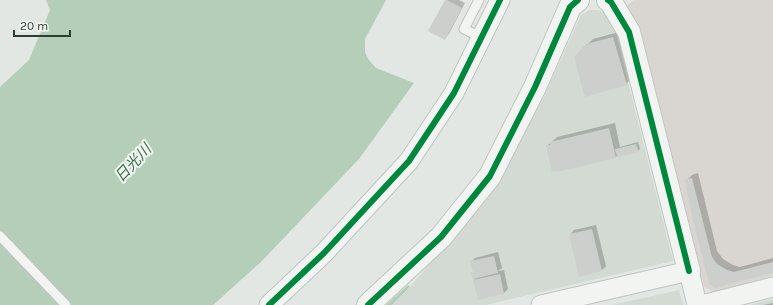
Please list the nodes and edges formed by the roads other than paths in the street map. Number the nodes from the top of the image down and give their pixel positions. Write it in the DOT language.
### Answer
graph roads {
  1 [pos="479,0"];
  2 [pos="500,0"];
  3 [pos="608,0"];
  4 [pos="572,2"];
  5 [pos="482,37"];
  6 [pos="0,236"];
  7 [pos="688,272"];
  8 [pos="773,287"];
  9 [pos="66,305"];
  10 [pos="269,305"];
  11 [pos="368,305"];
  12 [pos="541,305"];
  13 [pos="697,305"];
  14 [pos="702,305"];
  1 -- 5 [label="lane"];
  2 -- 5 [label="street"];
  3 -- 7 [label="street"];
  4 -- 11 [label="street"];
  5 -- 10 [label="street"];
  6 -- 9 [label="lane"];
  7 -- 12 [label="street"];
  7 -- 13 [label="street"];
  8 -- 14 [label="street"];
}
